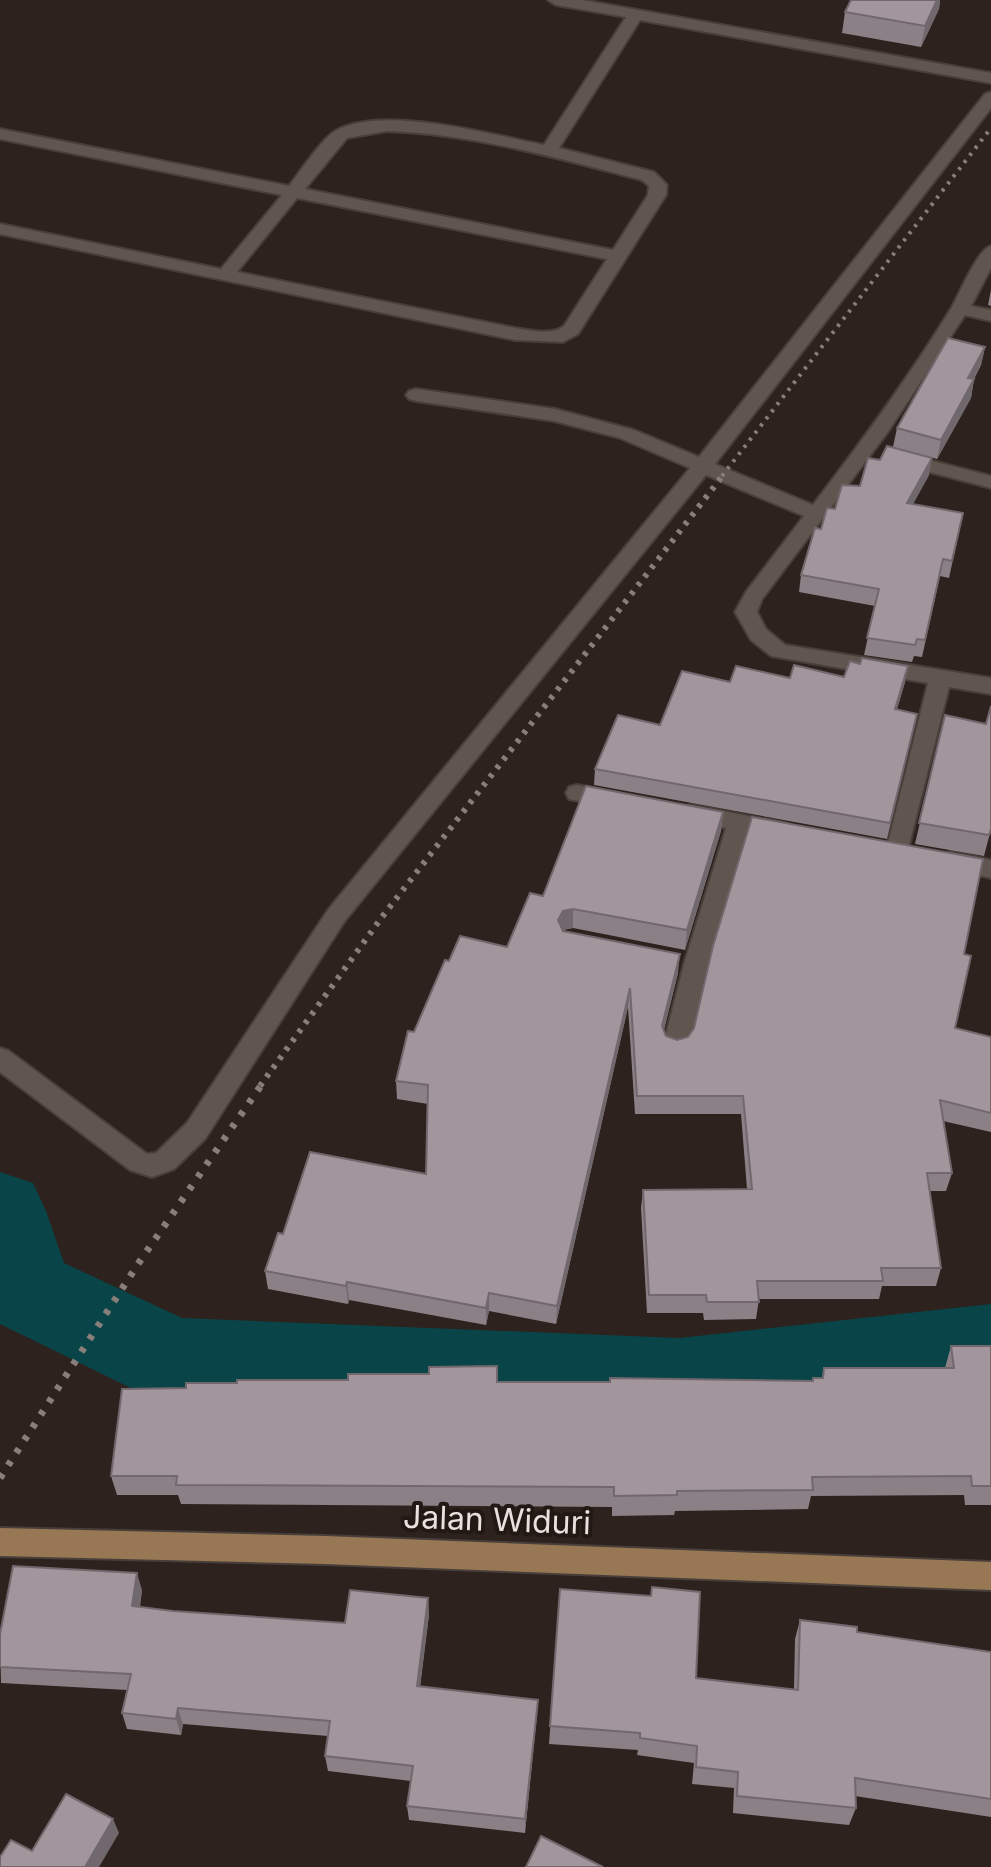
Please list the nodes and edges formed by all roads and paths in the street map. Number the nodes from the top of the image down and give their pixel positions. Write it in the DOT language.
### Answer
graph roads {
  1 [pos="556,0"];
  2 [pos="636,14"];
  3 [pos="991,78"];
  4 [pos="991,97"];
  5 [pos="0,134"];
  6 [pos="549,151"];
  7 [pos="293,193"];
  8 [pos="0,229"];
  9 [pos="991,251"];
  10 [pos="618,256"];
  11 [pos="224,276"];
  12 [pos="963,309"];
  13 [pos="991,316"];
  14 [pos="416,395"];
  15 [pos="865,449"];
  16 [pos="701,464"];
  17 [pos="991,482"];
  18 [pos="815,513"];
  19 [pos="941,676"];
  20 [pos="991,686"];
  21 [pos="577,793"];
  22 [pos="636,803"];
  23 [pos="666,809"];
  24 [pos="739,822"];
  25 [pos="798,834"];
  26 [pos="870,846"];
  27 [pos="914,854"];
  28 [pos="991,869"];
  29 [pos="676,1046"];
  30 [pos="0,1058"];
  31 [pos="0,1542"];
  32 [pos="991,1576"];
  1 -- 2 [label="street"];
  2 -- 3 [label="street"];
  2 -- 6 [label="street"];
  4 -- 16 [label="street"];
  5 -- 7 [label="street"];
  6 -- 7 [label="street"];
  6 -- 10 [label="street"];
  7 -- 10 [label="street"];
  7 -- 11 [label="street"];
  8 -- 11 [label="street"];
  9 -- 12 [label="street"];
  10 -- 11 [label="street"];
  12 -- 13 [label="street"];
  12 -- 15 [label="street"];
  14 -- 16 [label="street"];
  15 -- 17 [label="street"];
  15 -- 18 [label="street"];
  16 -- 18 [label="street"];
  16 -- 30 [label="street"];
  18 -- 19 [label="street"];
  19 -- 20 [label="street"];
  19 -- 27 [label="street"];
  21 -- 22 [label="street"];
  23 -- 24 [label="street"];
  24 -- 25 [label="street"];
  24 -- 29 [label="street"];
  26 -- 27 [label="street"];
  27 -- 28 [label="street"];
  31 -- 32 [label="main road, Jalan Widuri"];
}
